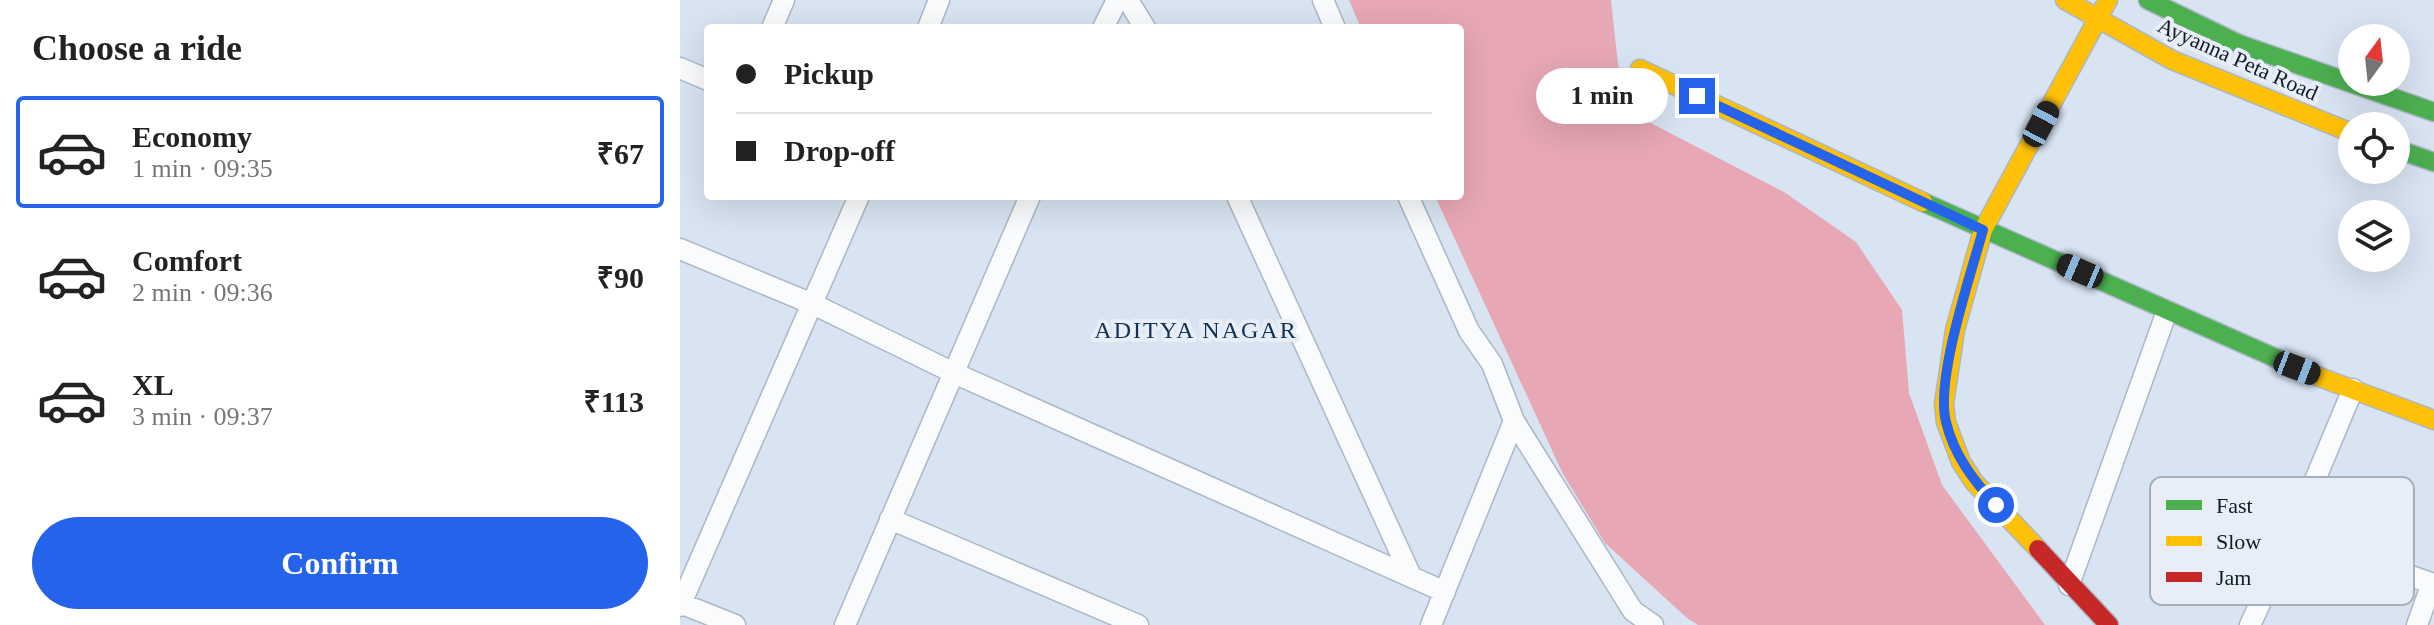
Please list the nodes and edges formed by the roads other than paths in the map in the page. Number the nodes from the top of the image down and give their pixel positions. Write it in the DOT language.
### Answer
graph roads {
  1 [pos="784,0"];
  2 [pos="939,0"];
  3 [pos="1117,0"];
  4 [pos="1128,0"];
  5 [pos="1323,0"];
  6 [pos="2065,0"];
  7 [pos="2108,0"];
  8 [pos="2148,0"];
  9 [pos="2099,18"];
  10 [pos="774,24"];
  11 [pos="930,24"];
  12 [pos="1105,24"];
  13 [pos="1143,24"];
  14 [pos="1333,24"];
  15 [pos="680,68"];
  16 [pos="1640,69"];
  17 [pos="704,78"];
  18 [pos="2434,112"];
  19 [pos="2338,128"];
  20 [pos="2410,154"];
  21 [pos="2434,162"];
  22 [pos="857,200"];
  23 [pos="1028,200"];
  24 [pos="1239,200"];
  25 [pos="1410,200"];
  26 [pos="1983,230"];
  27 [pos="680,249"];
  28 [pos="815,305"];
  29 [pos="2167,311"];
  30 [pos="954,373"];
  31 [pos="2353,389"];
  32 [pos="2434,420"];
  33 [pos="1514,421"];
  34 [pos="2316,477"];
  35 [pos="890,519"];
  36 [pos="1410,574"];
  37 [pos="2414,577"];
  38 [pos="2433,583"];
  39 [pos="2069,585"];
  40 [pos="1445,592"];
  41 [pos="680,604"];
  42 [pos="2259,605"];
  43 [pos="1629,618"];
  44 [pos="735,625"];
  45 [pos="845,625"];
  46 [pos="1138,625"];
  47 [pos="1431,625"];
  48 [pos="1653,625"];
  49 [pos="2109,625"];
  50 [pos="2250,625"];
  51 [pos="2417,625"];
  1 -- 10 [label="street"];
  2 -- 11 [label="street"];
  3 -- 12 [label="street"];
  4 -- 13 [label="street"];
  5 -- 14 [label="street"];
  6 -- 9 [label="street, Ayyanna Peta Road"];
  7 -- 9 [label="street"];
  8 -- 18 [label="street"];
  9 -- 19 [label="street, Ayyanna Peta Road"];
  9 -- 26 [label="street"];
  15 -- 17 [label="street"];
  16 -- 26 [label="street"];
  20 -- 21 [label="street"];
  22 -- 28 [label="street"];
  23 -- 30 [label="street"];
  24 -- 36 [label="street"];
  25 -- 33 [label="street"];
  26 -- 29 [label="street"];
  26 -- 39 [label="street"];
  27 -- 28 [label="street"];
  28 -- 30 [label="street"];
  28 -- 41 [label="street"];
  29 -- 31 [label="street"];
  29 -- 39 [label="street"];
  30 -- 35 [label="street"];
  30 -- 36 [label="street"];
  31 -- 32 [label="street"];
  31 -- 34 [label="street"];
  33 -- 40 [label="street"];
  33 -- 43 [label="street"];
  35 -- 45 [label="street"];
  35 -- 46 [label="street"];
  36 -- 40 [label="street"];
  37 -- 38 [label="street"];
  38 -- 51 [label="street"];
  39 -- 49 [label="street"];
  40 -- 47 [label="street"];
  41 -- 44 [label="street"];
  42 -- 50 [label="street"];
  43 -- 48 [label="street"];
}
